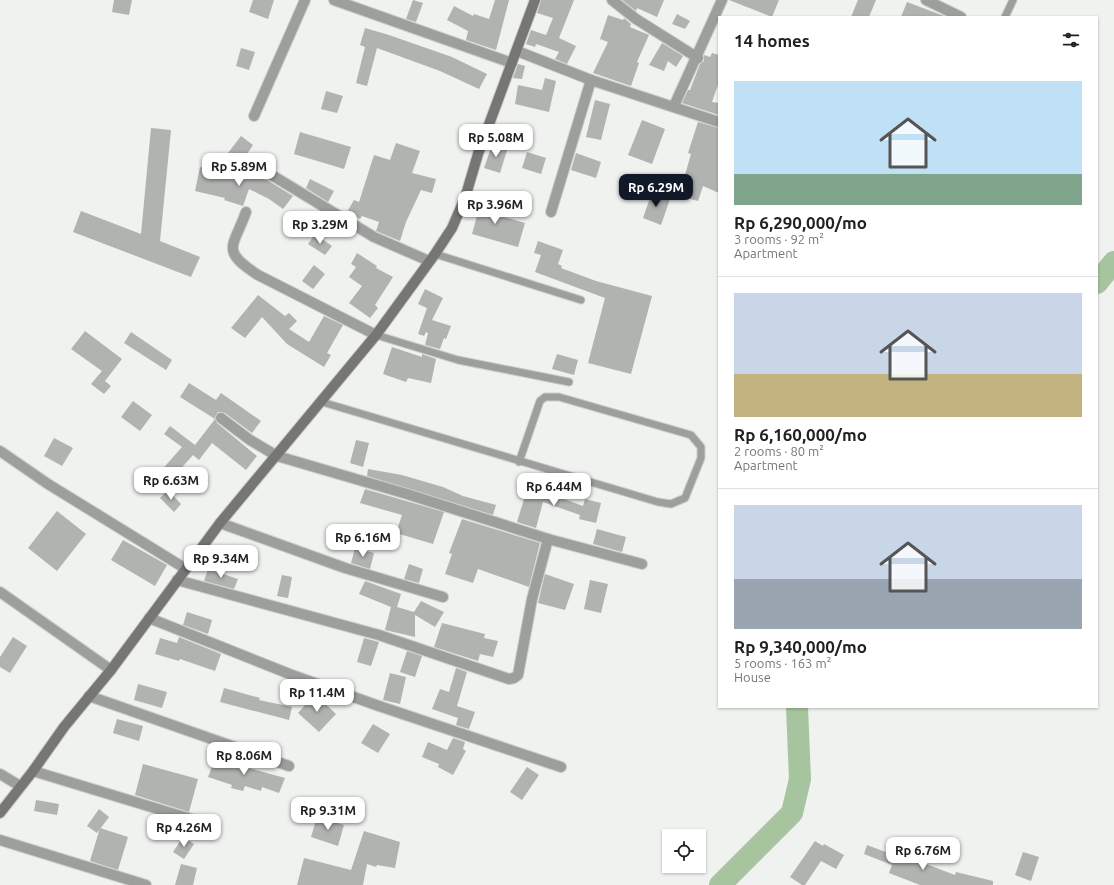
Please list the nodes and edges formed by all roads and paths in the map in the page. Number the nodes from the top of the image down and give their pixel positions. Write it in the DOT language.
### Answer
graph roads {
  1 [pos="305,0"];
  2 [pos="334,0"];
  3 [pos="535,0"];
  4 [pos="612,0"];
  5 [pos="722,0"];
  6 [pos="926,0"];
  7 [pos="1013,0"];
  8 [pos="959,16"];
  9 [pos="1005,16"];
  10 [pos="517,51"];
  11 [pos="698,58"];
  12 [pos="512,63"];
  13 [pos="591,80"];
  14 [pos="674,106"];
  15 [pos="254,116"];
  16 [pos="718,122"];
  17 [pos="254,165"];
  18 [pos="246,212"];
  19 [pos="552,212"];
  20 [pos="432,258"];
  21 [pos="581,300"];
  22 [pos="376,334"];
  23 [pos="569,382"];
  24 [pos="322,402"];
  25 [pos="221,418"];
  26 [pos="0,451"];
  27 [pos="277,456"];
  28 [pos="519,462"];
  29 [pos="220,523"];
  30 [pos="548,539"];
  31 [pos="642,564"];
  32 [pos="186,569"];
  33 [pos="177,580"];
  34 [pos="0,592"];
  35 [pos="443,597"];
  36 [pos="149,618"];
  37 [pos="111,670"];
  38 [pos="89,696"];
  39 [pos="290,766"];
  40 [pos="561,767"];
  41 [pos="33,771"];
  42 [pos="0,774"];
  43 [pos="20,786"];
  44 [pos="0,813"];
  45 [pos="214,826"];
  46 [pos="0,840"];
  47 [pos="146,885"];
  1 -- 15 [label="street"];
  2 -- 12 [label="street"];
  3 -- 10 [label="main road"];
  4 -- 11 [label="street"];
  5 -- 11 [label="street"];
  6 -- 8 [label="street"];
  7 -- 9 [label="lane"];
  10 -- 12 [label="main road"];
  10 -- 13 [label="street"];
  11 -- 14 [label="street"];
  12 -- 20 [label="main road"];
  13 -- 14 [label="street"];
  13 -- 19 [label="street"];
  14 -- 16 [label="street"];
  17 -- 20 [label="street"];
  18 -- 22 [label="street"];
  20 -- 21 [label="lane"];
  20 -- 22 [label="main road"];
  22 -- 23 [label="lane"];
  22 -- 24 [label="main road"];
  24 -- 27 [label="main road"];
  24 -- 28 [label="lane"];
  25 -- 27 [label="street"];
  26 -- 32 [label="street"];
  27 -- 29 [label="main road"];
  27 -- 30 [label="street"];
  28 -- 28 [label="lane"];
  29 -- 32 [label="main road"];
  29 -- 35 [label="street"];
  30 -- 31 [label="street"];
  30 -- 33 [label="street"];
  32 -- 33 [label="main road"];
  33 -- 36 [label="main road"];
  34 -- 37 [label="street"];
  36 -- 37 [label="main road"];
  36 -- 40 [label="street"];
  37 -- 38 [label="main road"];
  38 -- 39 [label="street"];
  38 -- 41 [label="main road"];
  41 -- 43 [label="main road"];
  41 -- 45 [label="street"];
  42 -- 43 [label="street"];
  43 -- 44 [label="main road"];
  46 -- 47 [label="street"];
}
